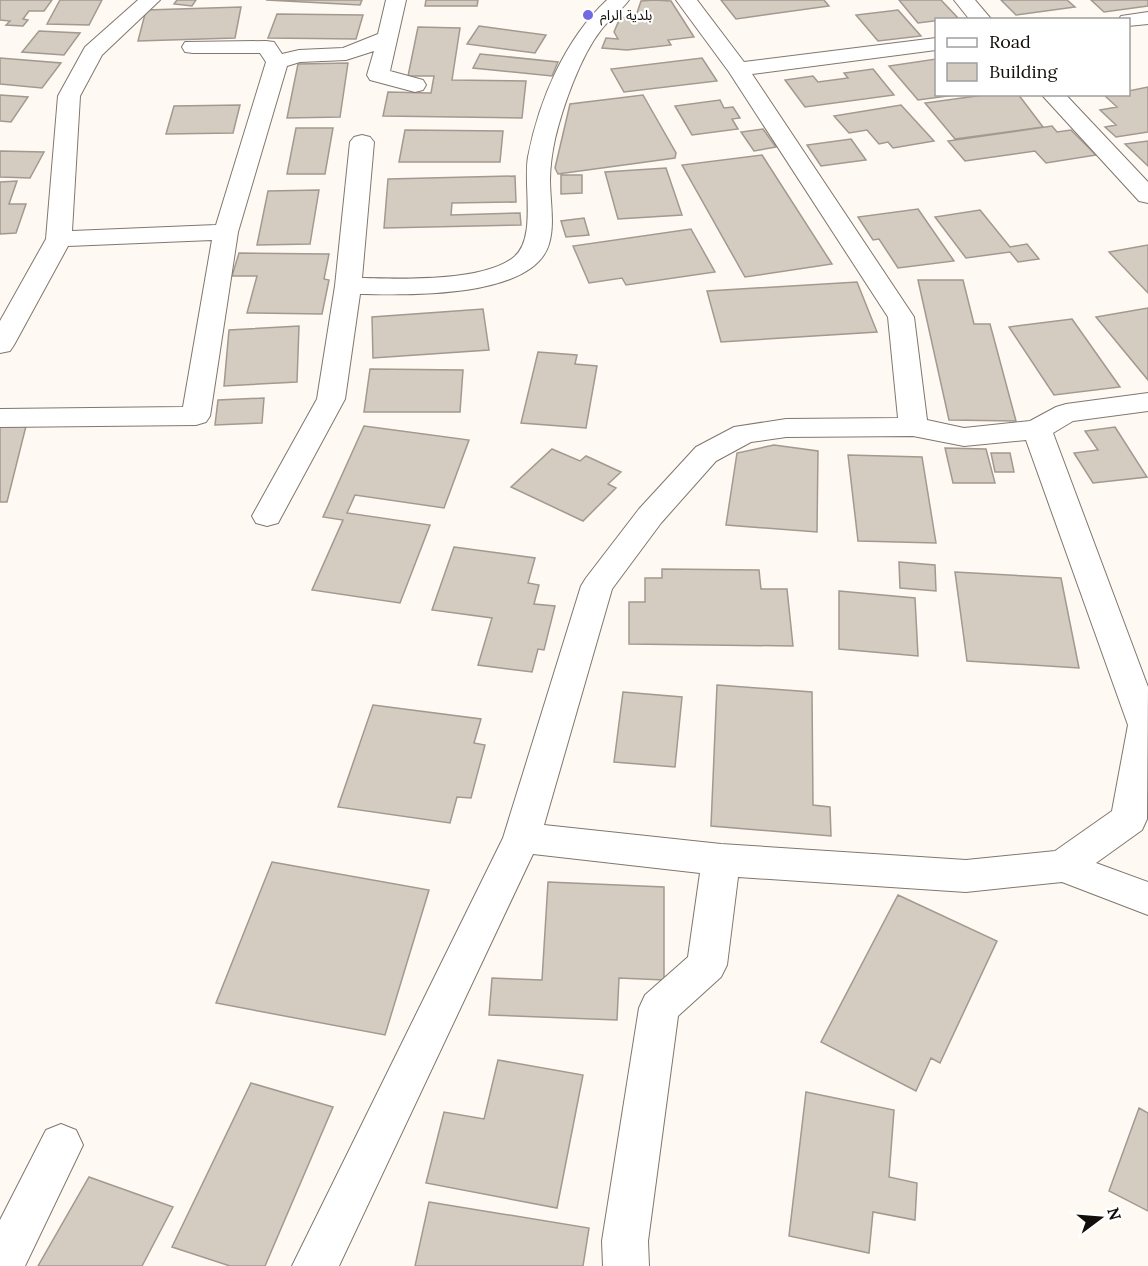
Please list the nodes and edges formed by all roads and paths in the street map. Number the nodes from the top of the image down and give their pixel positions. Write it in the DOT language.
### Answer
graph roads {
  1 [pos="150,0"];
  2 [pos="396,0"];
  3 [pos="619,0"];
  4 [pos="686,0"];
  5 [pos="964,0"];
  6 [pos="980,18"];
  7 [pos="1148,18"];
  8 [pos="1130,20"];
  9 [pos="388,38"];
  10 [pos="935,44"];
  11 [pos="193,46"];
  12 [pos="277,62"];
  13 [pos="738,69"];
  14 [pos="415,85"];
  15 [pos="1055,96"];
  16 [pos="362,142"];
  17 [pos="1148,196"];
  18 [pos="226,232"];
  19 [pos="59,239"];
  20 [pos="348,286"];
  21 [pos="0,345"];
  22 [pos="1148,402"];
  23 [pos="0,418"];
  24 [pos="913,427"];
  25 [pos="1037,430"];
  26 [pos="267,516"];
  27 [pos="522,838"];
  28 [pos="721,860"];
  29 [pos="1063,866"];
  30 [pos="1148,899"];
  31 [pos="61,1145"];
  32 [pos="1,1266"];
  33 [pos="315,1266"];
  34 [pos="626,1266"];
  1 -- 19 [label="street"];
  2 -- 9 [label="street"];
  3 -- 20 [label="street"];
  4 -- 13 [label="street"];
  5 -- 6 [label="street"];
  7 -- 8 [label="street"];
  9 -- 12 [label="street"];
  9 -- 14 [label="street"];
  10 -- 13 [label="street"];
  11 -- 12 [label="street"];
  12 -- 18 [label="street"];
  13 -- 24 [label="street"];
  15 -- 17 [label="street"];
  16 -- 20 [label="street"];
  18 -- 19 [label="street"];
  18 -- 23 [label="street"];
  19 -- 21 [label="street"];
  20 -- 26 [label="street"];
  22 -- 25 [label="street"];
  24 -- 25 [label="street"];
  24 -- 27 [label="street"];
  25 -- 29 [label="street"];
  27 -- 28 [label="street"];
  27 -- 33 [label="street"];
  28 -- 29 [label="street"];
  28 -- 34 [label="street"];
  29 -- 30 [label="street"];
  31 -- 32 [label="street"];
}
